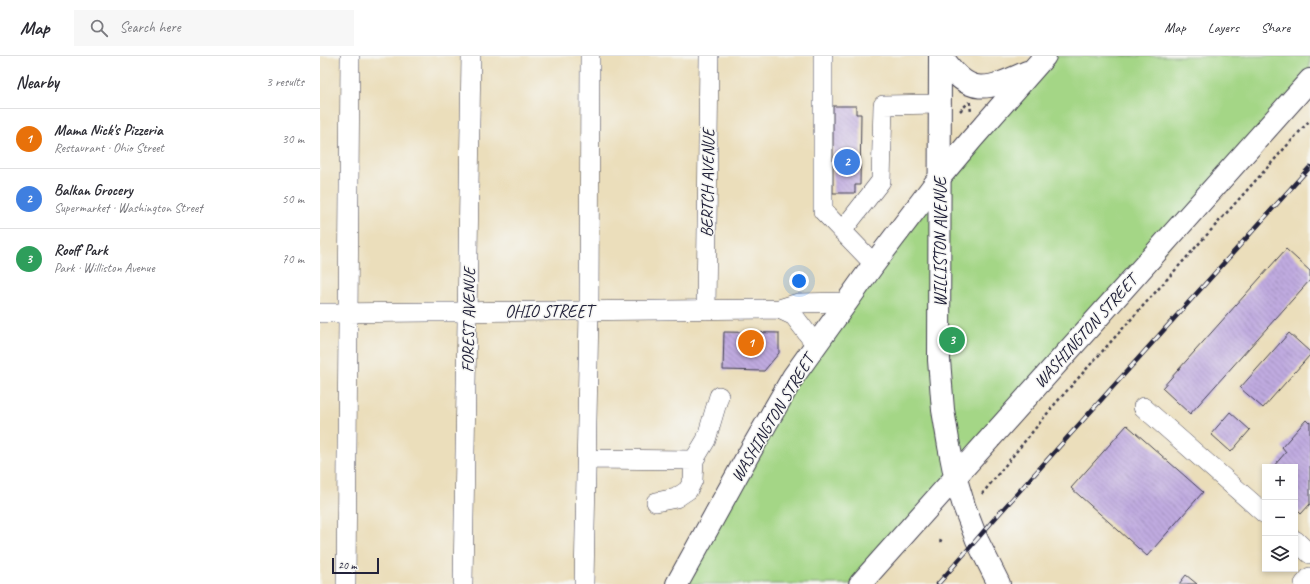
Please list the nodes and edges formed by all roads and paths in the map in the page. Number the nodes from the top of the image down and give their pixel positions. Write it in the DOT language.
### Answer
graph roads {
  1 [pos="350,56"];
  2 [pos="471,56"];
  3 [pos="590,56"];
  4 [pos="709,56"];
  5 [pos="823,56"];
  6 [pos="941,56"];
  7 [pos="1039,63"];
  8 [pos="1310,80"];
  9 [pos="971,96"];
  10 [pos="970,102"];
  11 [pos="950,108"];
  12 [pos="971,118"];
  13 [pos="1310,120"];
  14 [pos="940,177"];
  15 [pos="842,231"];
  16 [pos="874,264"];
  17 [pos="846,302"];
  18 [pos="779,309"];
  19 [pos="706,310"];
  20 [pos="589,311"];
  21 [pos="348,312"];
  22 [pos="468,312"];
  23 [pos="320,313"];
  24 [pos="816,345"];
  25 [pos="719,396"];
  26 [pos="1143,407"];
  27 [pos="586,459"];
  28 [pos="694,460"];
  29 [pos="956,476"];
  30 [pos="982,494"];
  31 [pos="656,502"];
  32 [pos="1262,511"];
  33 [pos="942,538"];
  34 [pos="940,542"];
  35 [pos="1298,543"];
  36 [pos="1310,554"];
  37 [pos="1310,577"];
  38 [pos="346,584"];
  39 [pos="463,584"];
  40 [pos="584,584"];
  41 [pos="677,584"];
  42 [pos="860,584"];
  43 [pos="999,584"];
  44 [pos="1304,584"];
  1 -- 21 [label="street"];
  2 -- 22 [label="street, FOREST AVENUE"];
  3 -- 20 [label="street"];
  4 -- 19 [label="street, BERTCH AVENUE"];
  5 -- 15 [label="street"];
  6 -- 7 [label="main road"];
  6 -- 11 [label="main road, WILLISTON AVENUE"];
  7 -- 14 [label="main road, WASHINGTON STREET"];
  8 -- 29 [label="main road, WASHINGTON STREET"];
  9 -- 10 [label="path"];
  10 -- 11 [label="path"];
  10 -- 12 [label="path"];
  11 -- 14 [label="main road, WILLISTON AVENUE"];
  11 -- 15 [label="street"];
  13 -- 30 [label="path"];
  14 -- 16 [label="main road, WASHINGTON STREET"];
  14 -- 29 [label="main road, WILLISTON AVENUE"];
  15 -- 16 [label="street"];
  16 -- 17 [label="main road, WASHINGTON STREET"];
  17 -- 18 [label="street, OHIO STREET"];
  17 -- 24 [label="main road, WASHINGTON STREET"];
  18 -- 19 [label="street, OHIO STREET"];
  18 -- 24 [label="street"];
  19 -- 20 [label="street, OHIO STREET"];
  20 -- 22 [label="street, OHIO STREET"];
  20 -- 27 [label="street"];
  21 -- 22 [label="street, OHIO STREET"];
  21 -- 23 [label="street, OHIO STREET"];
  21 -- 38 [label="street"];
  22 -- 39 [label="street, FOREST AVENUE"];
  24 -- 41 [label="main road, WASHINGTON STREET"];
  25 -- 28 [label="street"];
  26 -- 32 [label="street"];
  27 -- 28 [label="street"];
  27 -- 40 [label="street"];
  28 -- 31 [label="street"];
  29 -- 42 [label="main road, WASHINGTON STREET"];
  29 -- 43 [label="main road, WILLISTON AVENUE"];
  33 -- 34 [label="path"];
  35 -- 36 [label="street"];
  37 -- 44 [label="street"];
}
